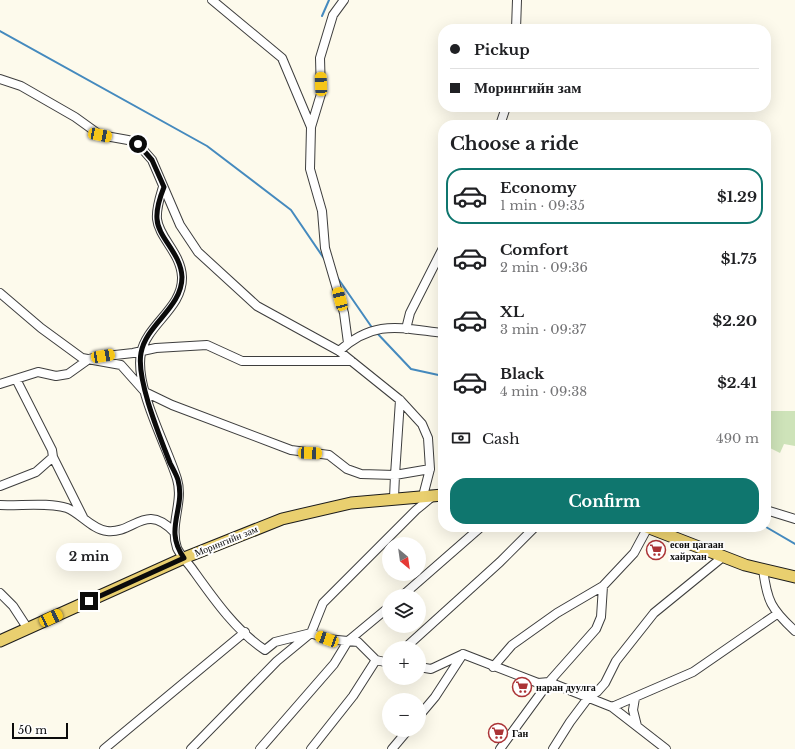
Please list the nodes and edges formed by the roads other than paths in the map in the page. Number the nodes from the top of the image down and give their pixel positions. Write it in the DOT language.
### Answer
graph roads {
  1 [pos="212,0"];
  2 [pos="344,0"];
  3 [pos="517,0"];
  4 [pos="516,24"];
  5 [pos="0,79"];
  6 [pos="311,127"];
  7 [pos="164,187"];
  8 [pos="438,258"];
  9 [pos="0,293"];
  10 [pos="406,329"];
  11 [pos="438,332"];
  12 [pos="348,343"];
  13 [pos="141,351"];
  14 [pos="339,351"];
  15 [pos="89,359"];
  16 [pos="351,361"];
  17 [pos="16,379"];
  18 [pos="0,384"];
  19 [pos="145,392"];
  20 [pos="400,400"];
  21 [pos="53,457"];
  22 [pos="430,469"];
  23 [pos="395,475"];
  24 [pos="0,486"];
  25 [pos="438,495"];
  26 [pos="423,496"];
  27 [pos="438,496"];
  28 [pos="394,498"];
  29 [pos="0,505"];
  30 [pos="771,512"];
  31 [pos="84,518"];
  32 [pos="795,519"];
  33 [pos="174,532"];
  34 [pos="475,532"];
  35 [pos="530,532"];
  36 [pos="645,532"];
  37 [pos="661,532"];
  38 [pos="724,556"];
  39 [pos="184,558"];
  40 [pos="763,569"];
  41 [pos="795,577"];
  42 [pos="603,586"];
  43 [pos="410,589"];
  44 [pos="0,593"];
  45 [pos="382,613"];
  46 [pos="777,614"];
  47 [pos="28,629"];
  48 [pos="795,631"];
  49 [pos="245,632"];
  50 [pos="311,633"];
  51 [pos="348,641"];
  52 [pos="413,641"];
  53 [pos="0,642"];
  54 [pos="463,654"];
  55 [pos="376,660"];
  56 [pos="382,661"];
  57 [pos="493,667"];
  58 [pos="426,668"];
  59 [pos="549,682"];
  60 [pos="588,698"];
  61 [pos="635,698"];
  62 [pos="426,708"];
  63 [pos="612,708"];
  64 [pos="637,727"];
  65 [pos="402,737"];
  66 [pos="104,749"];
  67 [pos="190,749"];
  68 [pos="260,749"];
  69 [pos="311,749"];
  70 [pos="392,749"];
  71 [pos="500,749"];
  72 [pos="553,749"];
  73 [pos="666,749"];
  1 -- 6 [label="street"];
  2 -- 6 [label="street"];
  3 -- 4 [label="street"];
  5 -- 7 [label="street"];
  6 -- 12 [label="street"];
  7 -- 13 [label="street"];
  7 -- 14 [label="street"];
  8 -- 10 [label="street"];
  9 -- 15 [label="street"];
  10 -- 11 [label="street"];
  10 -- 12 [label="street"];
  12 -- 14 [label="street"];
  13 -- 15 [label="street"];
  13 -- 16 [label="street"];
  13 -- 19 [label="street"];
  14 -- 16 [label="street"];
  15 -- 17 [label="street"];
  15 -- 19 [label="street"];
  16 -- 20 [label="street"];
  17 -- 18 [label="street"];
  17 -- 21 [label="street"];
  19 -- 23 [label="street"];
  19 -- 33 [label="street"];
  20 -- 22 [label="street"];
  20 -- 23 [label="street"];
  21 -- 24 [label="street"];
  21 -- 31 [label="street"];
  22 -- 23 [label="street"];
  22 -- 26 [label="street"];
  23 -- 28 [label="street"];
  25 -- 26 [label="main road, Морингийн зам"];
  26 -- 28 [label="main road, Морингийн зам"];
  27 -- 50 [label="street"];
  28 -- 39 [label="main road, Морингийн зам"];
  29 -- 31 [label="street"];
  30 -- 32 [label="street"];
  31 -- 33 [label="street"];
  33 -- 39 [label="street"];
  34 -- 43 [label="street"];
  35 -- 52 [label="street"];
  36 -- 42 [label="street"];
  37 -- 38 [label="main road"];
  38 -- 40 [label="main road"];
  38 -- 60 [label="street"];
  39 -- 47 [label="main road, Морингийн зам"];
  39 -- 49 [label="street"];
  40 -- 41 [label="main road"];
  40 -- 46 [label="street"];
  42 -- 57 [label="street"];
  42 -- 59 [label="street"];
  44 -- 47 [label="street"];
  45 -- 51 [label="street"];
  46 -- 48 [label="street"];
  46 -- 61 [label="street"];
  47 -- 53 [label="main road, Морингийн зам"];
  49 -- 50 [label="street"];
  49 -- 66 [label="street"];
  50 -- 51 [label="street"];
  50 -- 67 [label="street"];
  51 -- 55 [label="street"];
  51 -- 68 [label="street"];
  54 -- 57 [label="street"];
  54 -- 58 [label="street"];
  54 -- 62 [label="street"];
  55 -- 56 [label="street"];
  55 -- 69 [label="street"];
  57 -- 59 [label="street"];
  59 -- 60 [label="street"];
  59 -- 71 [label="street"];
  60 -- 63 [label="street"];
  60 -- 72 [label="street"];
  61 -- 63 [label="street"];
  61 -- 64 [label="street"];
  63 -- 64 [label="street"];
  64 -- 73 [label="street"];
  65 -- 70 [label="street"];
}
